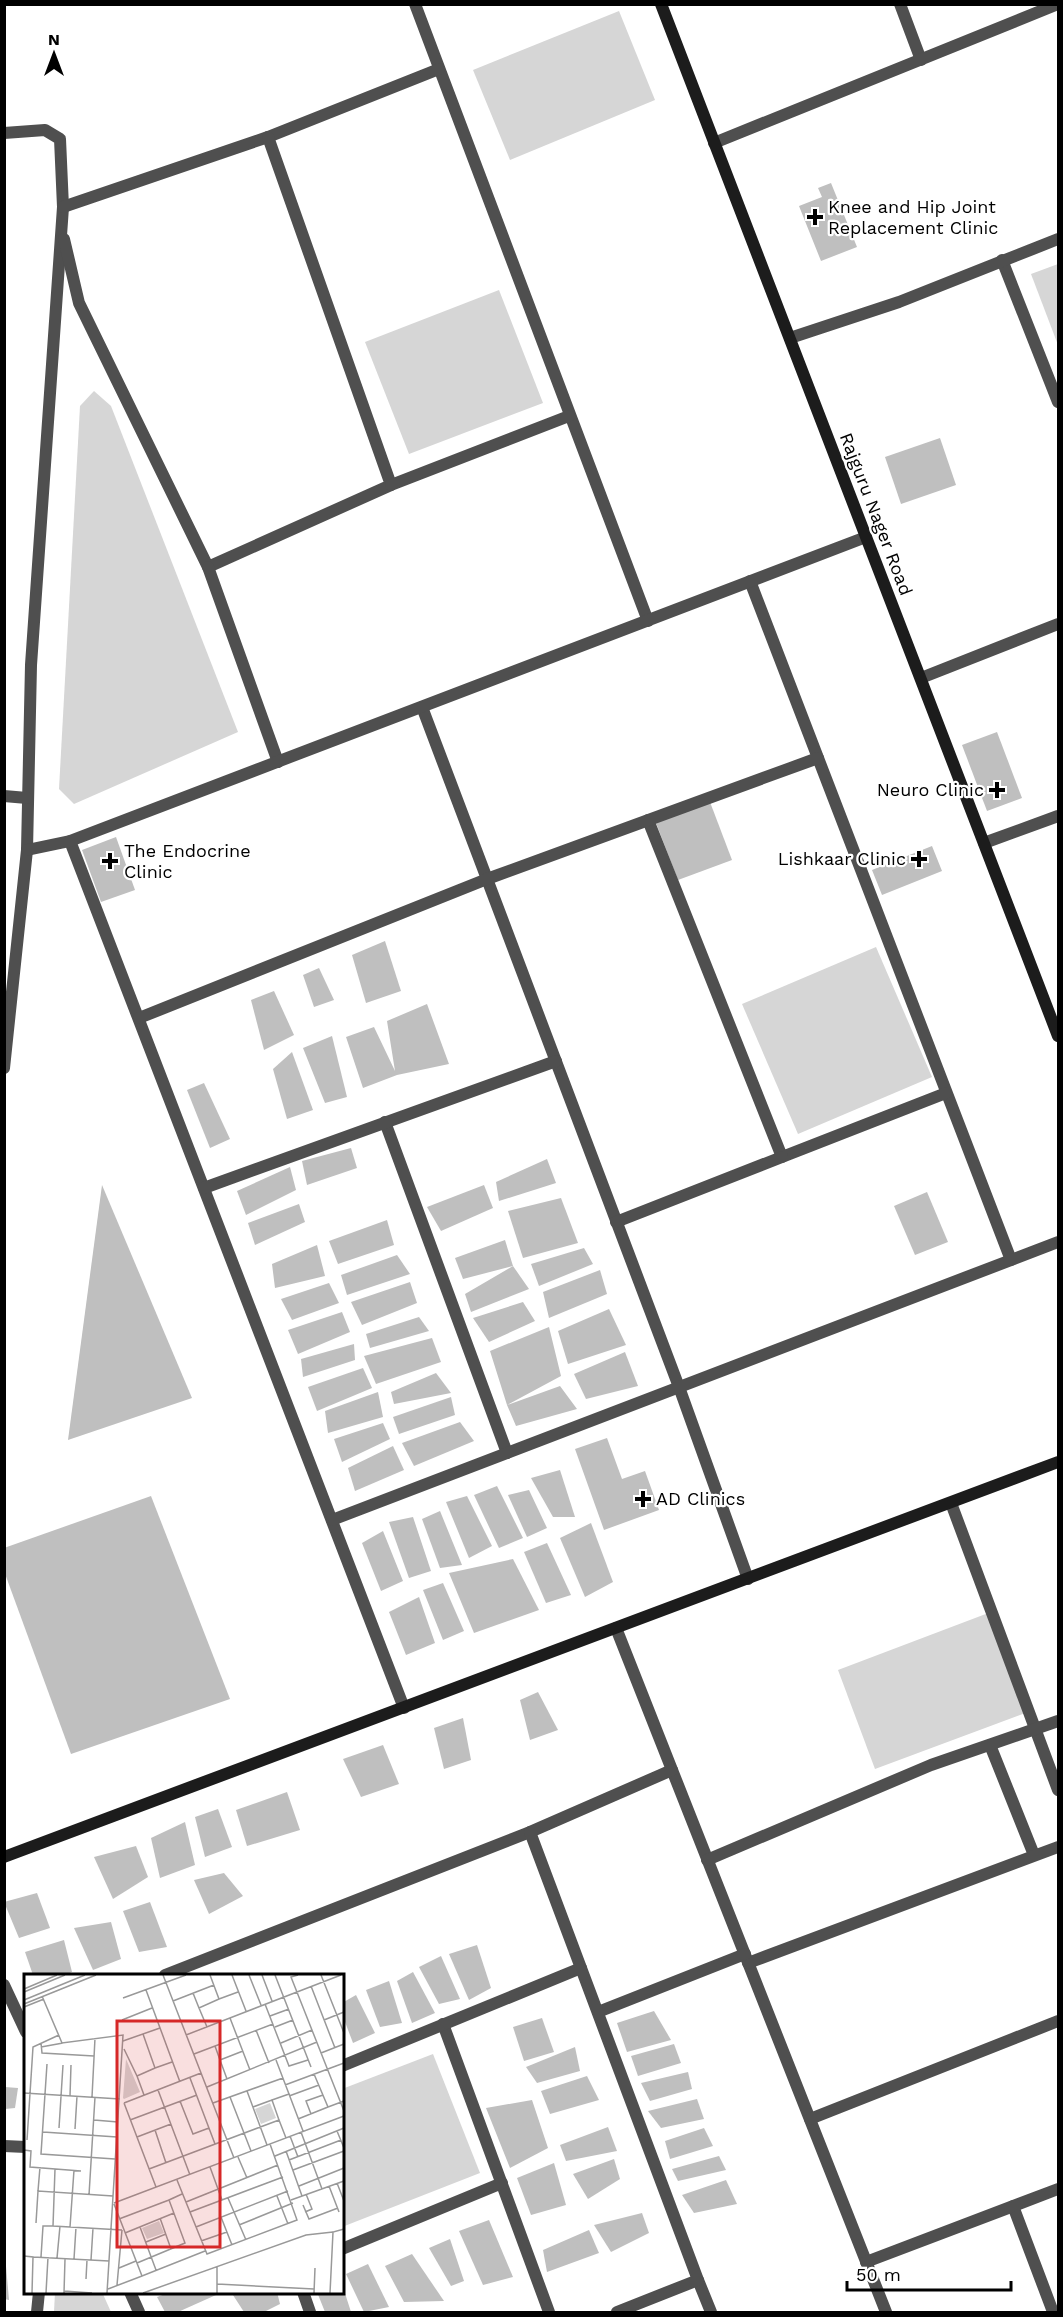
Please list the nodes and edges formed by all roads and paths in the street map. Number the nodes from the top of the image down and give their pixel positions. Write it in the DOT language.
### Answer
graph roads {
  1 [pos="415,4"];
  2 [pos="661,4"];
  3 [pos="900,4"];
  4 [pos="1058,4"];
  5 [pos="921,60"];
  6 [pos="439,69"];
  7 [pos="4,133"];
  8 [pos="268,137"];
  9 [pos="714,143"];
  10 [pos="63,207"];
  11 [pos="61,226"];
  12 [pos="1059,239"];
  13 [pos="1002,261"];
  14 [pos="790,338"];
  15 [pos="1058,403"];
  16 [pos="569,416"];
  17 [pos="391,485"];
  18 [pos="866,537"];
  19 [pos="208,567"];
  20 [pos="750,581"];
  21 [pos="648,621"];
  22 [pos="1059,624"];
  23 [pos="921,678"];
  24 [pos="422,707"];
  25 [pos="818,758"];
  26 [pos="278,762"];
  27 [pos="4,796"];
  28 [pos="27,798"];
  29 [pos="1059,816"];
  30 [pos="648,820"];
  31 [pos="70,841"];
  32 [pos="984,843"];
  33 [pos="27,850"];
  34 [pos="487,879"];
  35 [pos="139,1018"];
  36 [pos="1059,1036"];
  37 [pos="5,1039"];
  38 [pos="556,1061"];
  39 [pos="4,1068"];
  40 [pos="946,1094"];
  41 [pos="386,1122"];
  42 [pos="782,1157"];
  43 [pos="204,1188"];
  44 [pos="616,1222"];
  45 [pos="1059,1242"];
  46 [pos="1011,1260"];
  47 [pos="679,1387"];
  48 [pos="507,1453"];
  49 [pos="1059,1462"];
  50 [pos="951,1503"];
  51 [pos="332,1520"];
  52 [pos="747,1579"];
  53 [pos="616,1628"];
  54 [pos="404,1707"];
  55 [pos="1059,1721"];
  56 [pos="1037,1730"];
  57 [pos="990,1745"];
  58 [pos="672,1770"];
  59 [pos="1059,1790"];
  60 [pos="530,1832"];
  61 [pos="1059,1846"];
  62 [pos="1034,1855"];
  63 [pos="4,1857"];
  64 [pos="707,1860"];
  65 [pos="746,1958"];
  66 [pos="581,1968"];
  67 [pos="168,1974"];
  68 [pos="4,1985"];
  69 [pos="598,2012"];
  70 [pos="1059,2021"];
  71 [pos="444,2024"];
  72 [pos="24,2029"];
  73 [pos="344,2065"];
  74 [pos="810,2119"];
  75 [pos="4,2146"];
  76 [pos="24,2147"];
  77 [pos="502,2183"];
  78 [pos="1059,2189"];
  79 [pos="1013,2206"];
  80 [pos="344,2248"];
  81 [pos="866,2262"];
  82 [pos="698,2280"];
  83 [pos="39,2293"];
  84 [pos="130,2293"];
  85 [pos="303,2293"];
  86 [pos="37,2313"];
  87 [pos="139,2313"];
  88 [pos="310,2313"];
  89 [pos="549,2313"];
  90 [pos="617,2313"];
  91 [pos="711,2313"];
  92 [pos="886,2313"];
  93 [pos="1053,2313"];
  1 -- 6 [label="street"];
  2 -- 9 [label="street, Rajguru Nager Road"];
  3 -- 5 [label="street"];
  4 -- 5 [label="street"];
  5 -- 9 [label="street"];
  6 -- 8 [label="street"];
  6 -- 16 [label="street"];
  7 -- 10 [label="street"];
  8 -- 10 [label="street"];
  8 -- 17 [label="street"];
  9 -- 14 [label="street, Rajguru Nager Road"];
  10 -- 11 [label="street"];
  11 -- 19 [label="street"];
  11 -- 28 [label="street"];
  12 -- 13 [label="street"];
  13 -- 14 [label="street"];
  13 -- 15 [label="street"];
  14 -- 18 [label="street, Rajguru Nager Road"];
  16 -- 17 [label="street"];
  16 -- 21 [label="street"];
  17 -- 19 [label="street"];
  18 -- 20 [label="street"];
  18 -- 23 [label="street, Rajguru Nager Road"];
  19 -- 26 [label="street"];
  20 -- 21 [label="street"];
  20 -- 25 [label="street"];
  21 -- 24 [label="street"];
  22 -- 23 [label="street"];
  23 -- 32 [label="street, Rajguru Nager Road"];
  24 -- 26 [label="street"];
  24 -- 34 [label="street"];
  25 -- 30 [label="street"];
  25 -- 40 [label="street"];
  26 -- 31 [label="street"];
  27 -- 28 [label="street"];
  28 -- 33 [label="street"];
  29 -- 32 [label="street"];
  30 -- 34 [label="street"];
  30 -- 42 [label="street"];
  31 -- 33 [label="street"];
  31 -- 35 [label="street"];
  32 -- 36 [label="street, Rajguru Nager Road"];
  33 -- 37 [label="street"];
  34 -- 35 [label="street"];
  34 -- 38 [label="street"];
  35 -- 43 [label="street"];
  37 -- 39 [label="street"];
  38 -- 41 [label="street"];
  38 -- 44 [label="street"];
  40 -- 42 [label="street"];
  40 -- 46 [label="street"];
  41 -- 43 [label="street"];
  41 -- 48 [label="street"];
  42 -- 44 [label="street"];
  43 -- 51 [label="street"];
  44 -- 47 [label="street"];
  45 -- 46 [label="street"];
  46 -- 47 [label="street"];
  47 -- 48 [label="street"];
  47 -- 52 [label="street"];
  48 -- 51 [label="street"];
  49 -- 50 [label="street"];
  50 -- 52 [label="street"];
  50 -- 56 [label="street"];
  51 -- 54 [label="street"];
  52 -- 53 [label="street"];
  53 -- 54 [label="street"];
  53 -- 58 [label="street"];
  54 -- 63 [label="street"];
  55 -- 56 [label="street"];
  56 -- 57 [label="street"];
  56 -- 59 [label="street"];
  57 -- 62 [label="street"];
  57 -- 64 [label="street"];
  58 -- 60 [label="street"];
  58 -- 64 [label="street"];
  60 -- 66 [label="street"];
  60 -- 67 [label="street"];
  61 -- 62 [label="street"];
  62 -- 65 [label="street"];
  64 -- 65 [label="street"];
  65 -- 69 [label="street"];
  65 -- 74 [label="street"];
  66 -- 69 [label="street"];
  66 -- 71 [label="street"];
  68 -- 72 [label="street"];
  69 -- 82 [label="street"];
  70 -- 74 [label="street"];
  71 -- 73 [label="street"];
  71 -- 77 [label="street"];
  74 -- 81 [label="street"];
  75 -- 76 [label="street"];
  77 -- 80 [label="street"];
  77 -- 89 [label="street"];
  78 -- 79 [label="street"];
  79 -- 81 [label="street"];
  79 -- 93 [label="street"];
  81 -- 92 [label="street"];
  82 -- 90 [label="street"];
  82 -- 91 [label="street"];
  83 -- 86 [label="street"];
  84 -- 87 [label="street"];
  85 -- 88 [label="street"];
}
